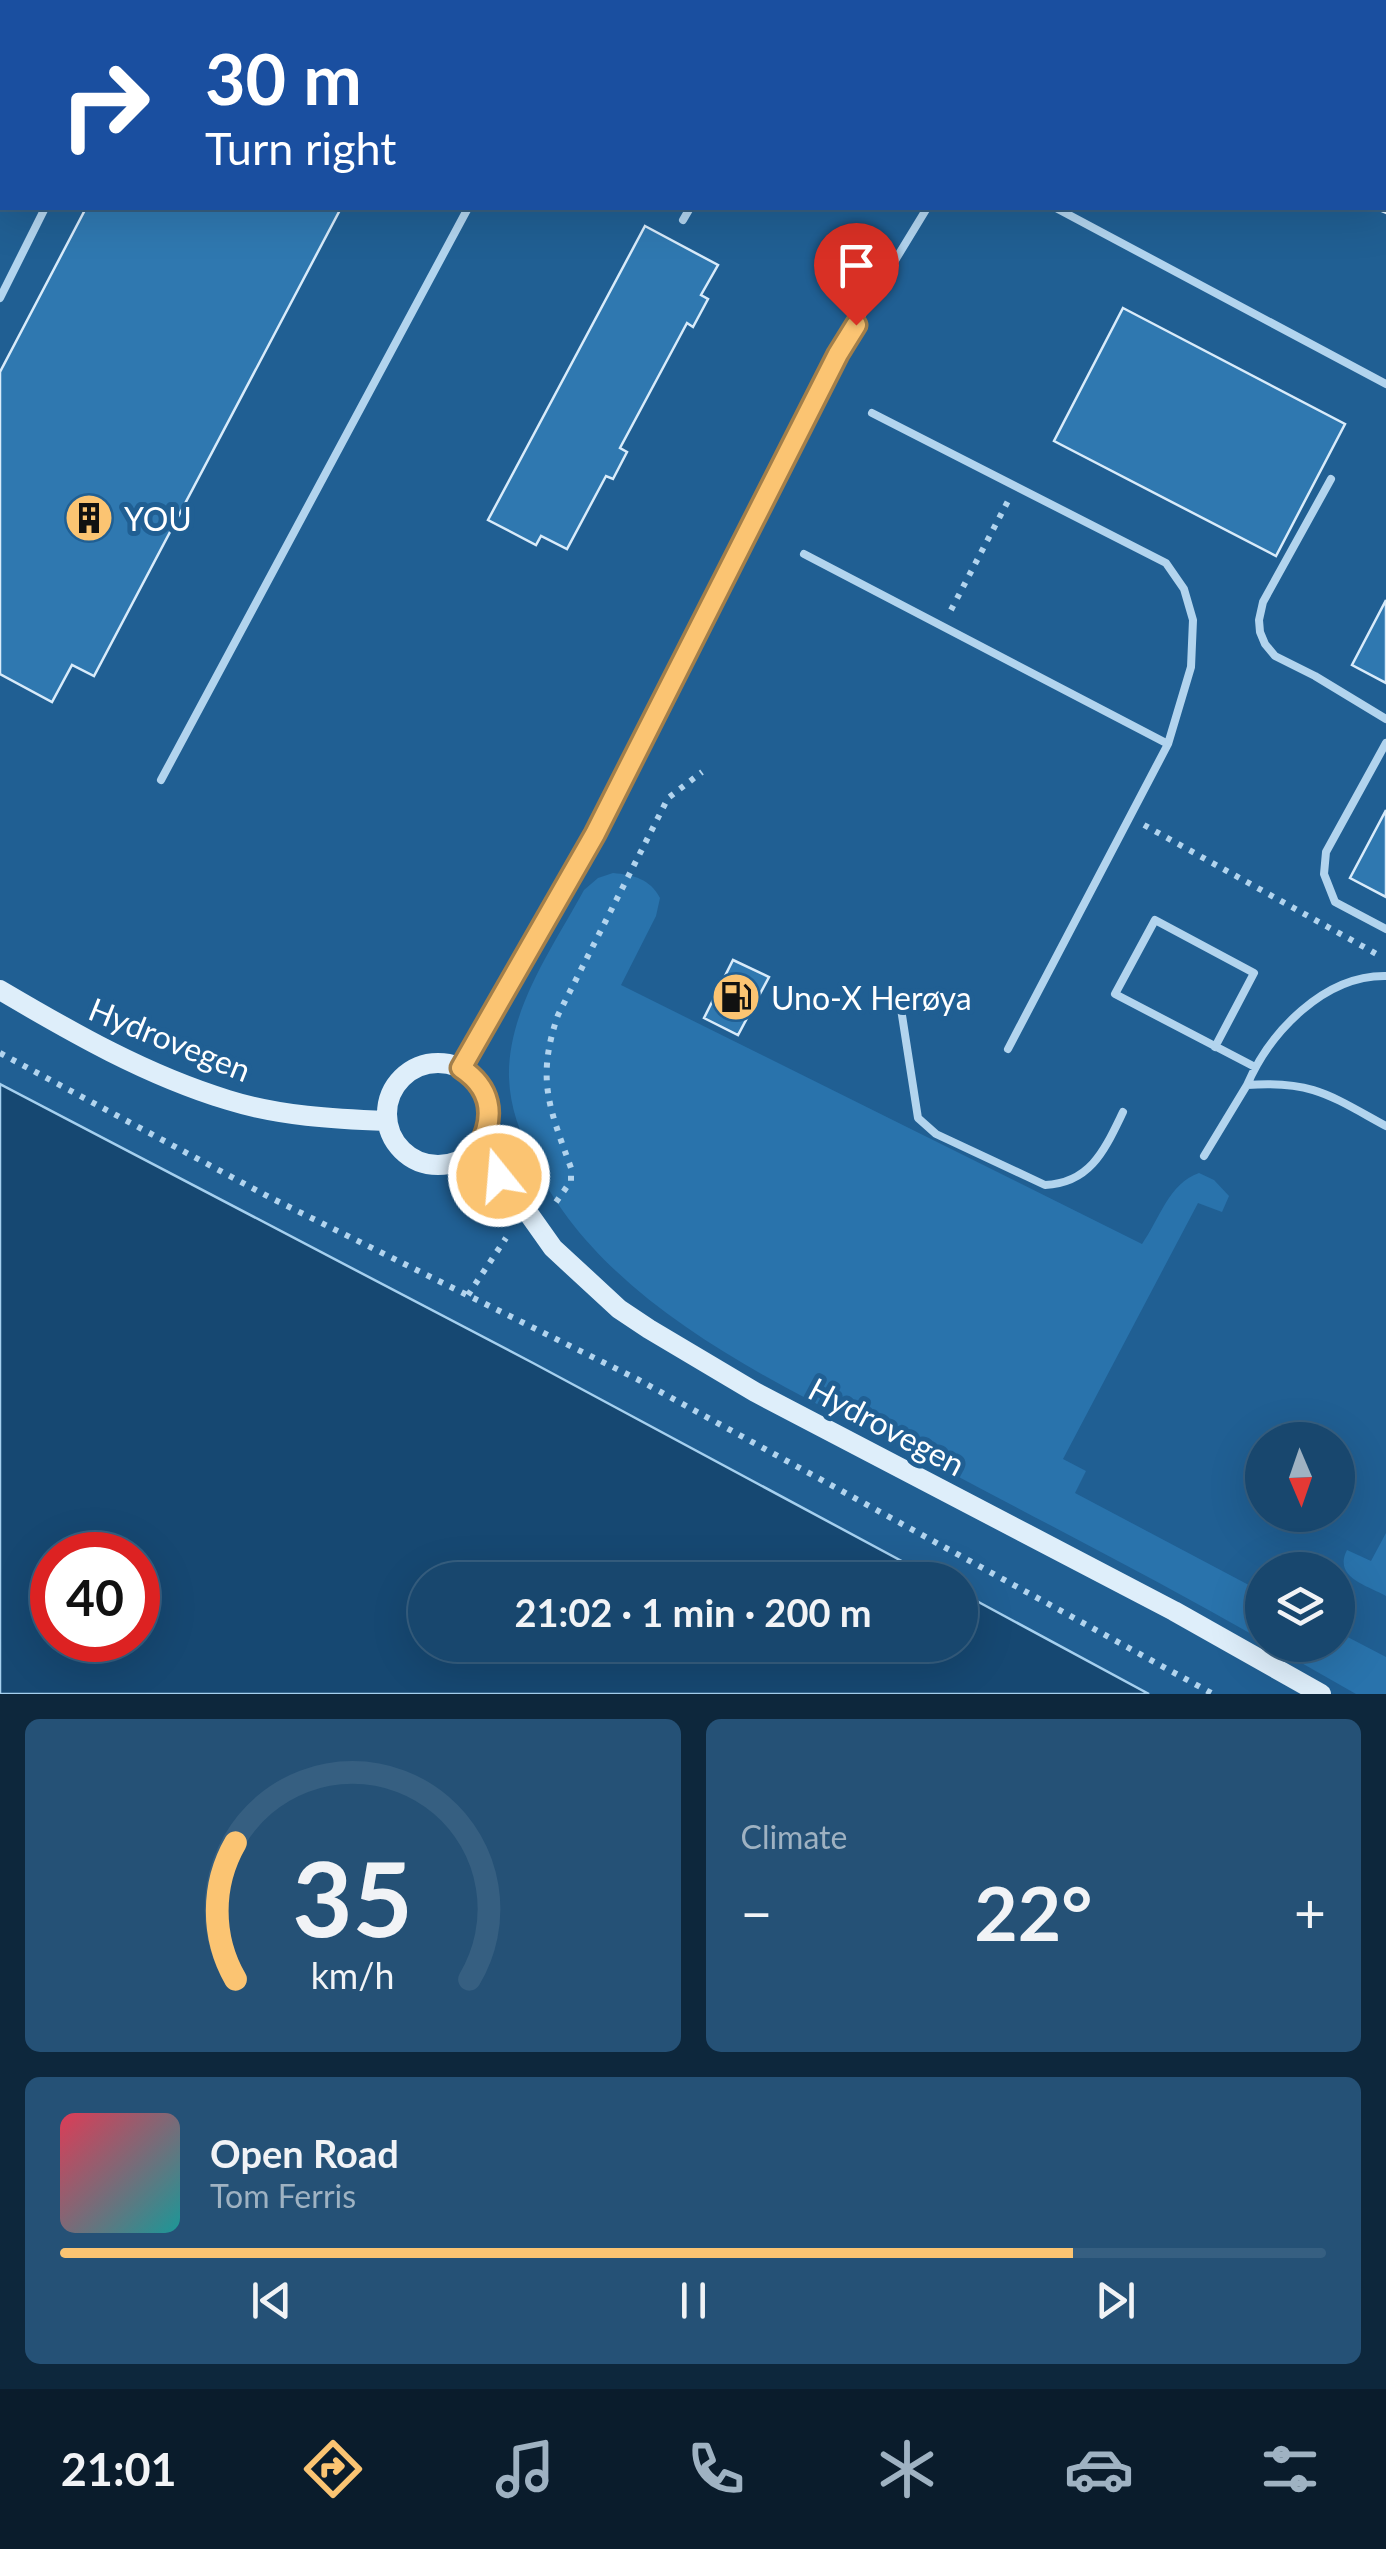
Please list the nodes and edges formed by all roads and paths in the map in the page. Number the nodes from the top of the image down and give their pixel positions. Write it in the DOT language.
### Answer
graph roads {
  1 [pos="45,210"];
  2 [pos="467,210"];
  3 [pos="689,210"];
  4 [pos="926,210"];
  5 [pos="1060,210"];
  6 [pos="683,220"];
  7 [pos="0,298"];
  8 [pos="1386,384"];
  9 [pos="872,414"];
  10 [pos="1331,479"];
  11 [pos="1015,486"];
  12 [pos="804,554"];
  13 [pos="943,626"];
  14 [pos="1386,719"];
  15 [pos="1386,743"];
  16 [pos="1168,744"];
  17 [pos="702,772"];
  18 [pos="161,780"];
  19 [pos="1128,816"];
  20 [pos="1386,929"];
  21 [pos="1386,962"];
  22 [pos="1386,976"];
  23 [pos="0,990"];
  24 [pos="899,996"];
  25 [pos="1215,1046"];
  26 [pos="1008,1049"];
  27 [pos="0,1053"];
  28 [pos="1255,1067"];
  29 [pos="461,1068"];
  30 [pos="1247,1085"];
  31 [pos="1123,1112"];
  32 [pos="387,1121"];
  33 [pos="1386,1126"];
  34 [pos="480,1145"];
  35 [pos="1204,1156"];
  36 [pos="556,1202"];
  37 [pos="506,1238"];
  38 [pos="468,1295"];
  39 [pos="1213,1694"];
  40 [pos="1321,1694"];
  1 -- 7 [label="lane"];
  2 -- 18 [label="lane"];
  3 -- 6 [label="lane"];
  4 -- 29 [label="lane"];
  5 -- 8 [label="lane"];
  9 -- 11 [label="lane"];
  10 -- 14 [label="lane"];
  11 -- 13 [label="path"];
  11 -- 16 [label="lane"];
  12 -- 13 [label="lane"];
  13 -- 16 [label="lane"];
  15 -- 20 [label="lane"];
  16 -- 19 [label="lane"];
  17 -- 36 [label="path"];
  19 -- 21 [label="path"];
  19 -- 26 [label="lane"];
  22 -- 28 [label="lane"];
  23 -- 32 [label="street, Hydrovegen"];
  24 -- 31 [label="lane"];
  25 -- 25 [label="lane"];
  25 -- 28 [label="lane"];
  27 -- 38 [label="path"];
  28 -- 30 [label="lane"];
  29 -- 32 [label="street"];
  29 -- 34 [label="street"];
  30 -- 33 [label="lane"];
  30 -- 35 [label="lane"];
  32 -- 34 [label="street"];
  34 -- 40 [label="street, Hydrovegen"];
  37 -- 38 [label="path"];
  38 -- 39 [label="path"];
}
